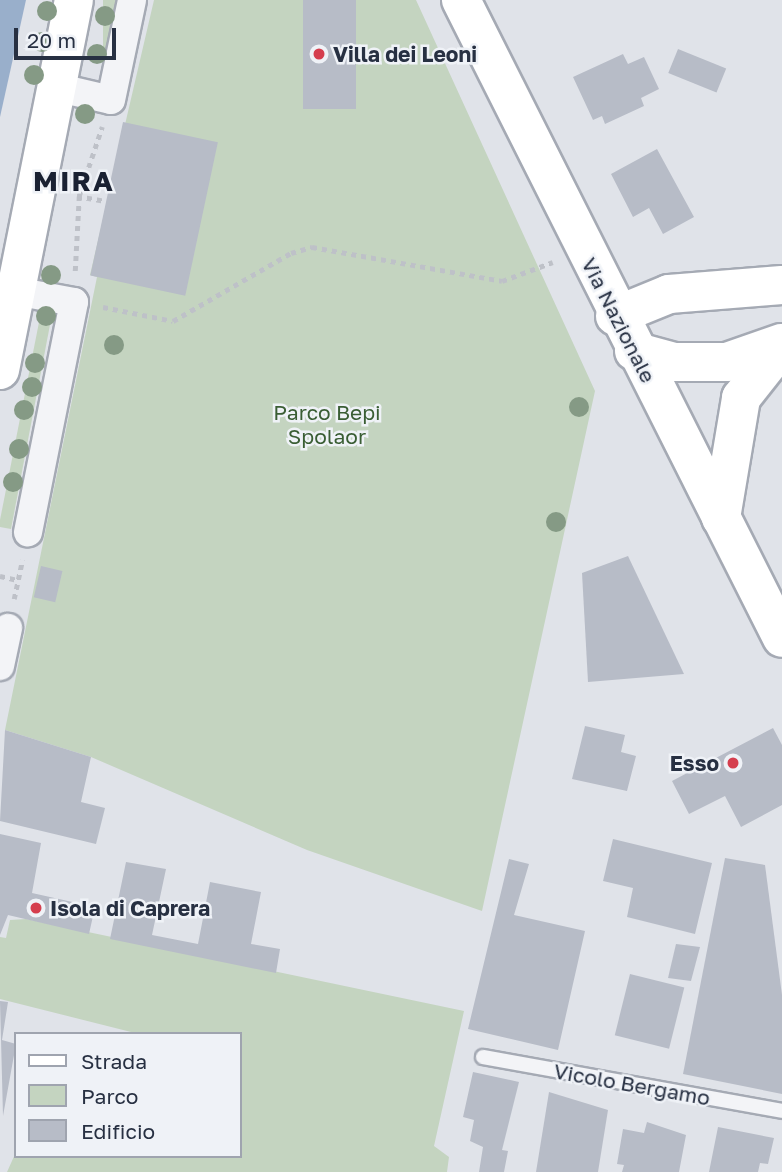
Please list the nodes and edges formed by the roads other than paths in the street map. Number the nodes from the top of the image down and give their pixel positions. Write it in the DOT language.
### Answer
graph roads {
  1 [pos="74,0"];
  2 [pos="132,0"];
  3 [pos="461,0"];
  4 [pos="55,88"];
  5 [pos="782,285"];
  6 [pos="15,291"];
  7 [pos="615,316"];
  8 [pos="782,344"];
  9 [pos="634,351"];
  10 [pos="0,370"];
  11 [pos="721,518"];
  12 [pos="27,532"];
  13 [pos="8,628"];
  14 [pos="782,638"];
  15 [pos="0,666"];
  16 [pos="482,1057"];
  17 [pos="782,1111"];
  1 -- 4 [label="street"];
  2 -- 4 [label="street"];
  3 -- 7 [label="street, Via Nazionale"];
  4 -- 6 [label="street"];
  5 -- 7 [label="street"];
  6 -- 10 [label="street"];
  6 -- 12 [label="street"];
  7 -- 9 [label="street, Via Nazionale"];
  8 -- 9 [label="street"];
  8 -- 11 [label="street"];
  9 -- 11 [label="street, Via Nazionale"];
  11 -- 14 [label="street, Via Nazionale"];
  13 -- 15 [label="street"];
  16 -- 17 [label="lane, Vicolo Bergamo"];
}
